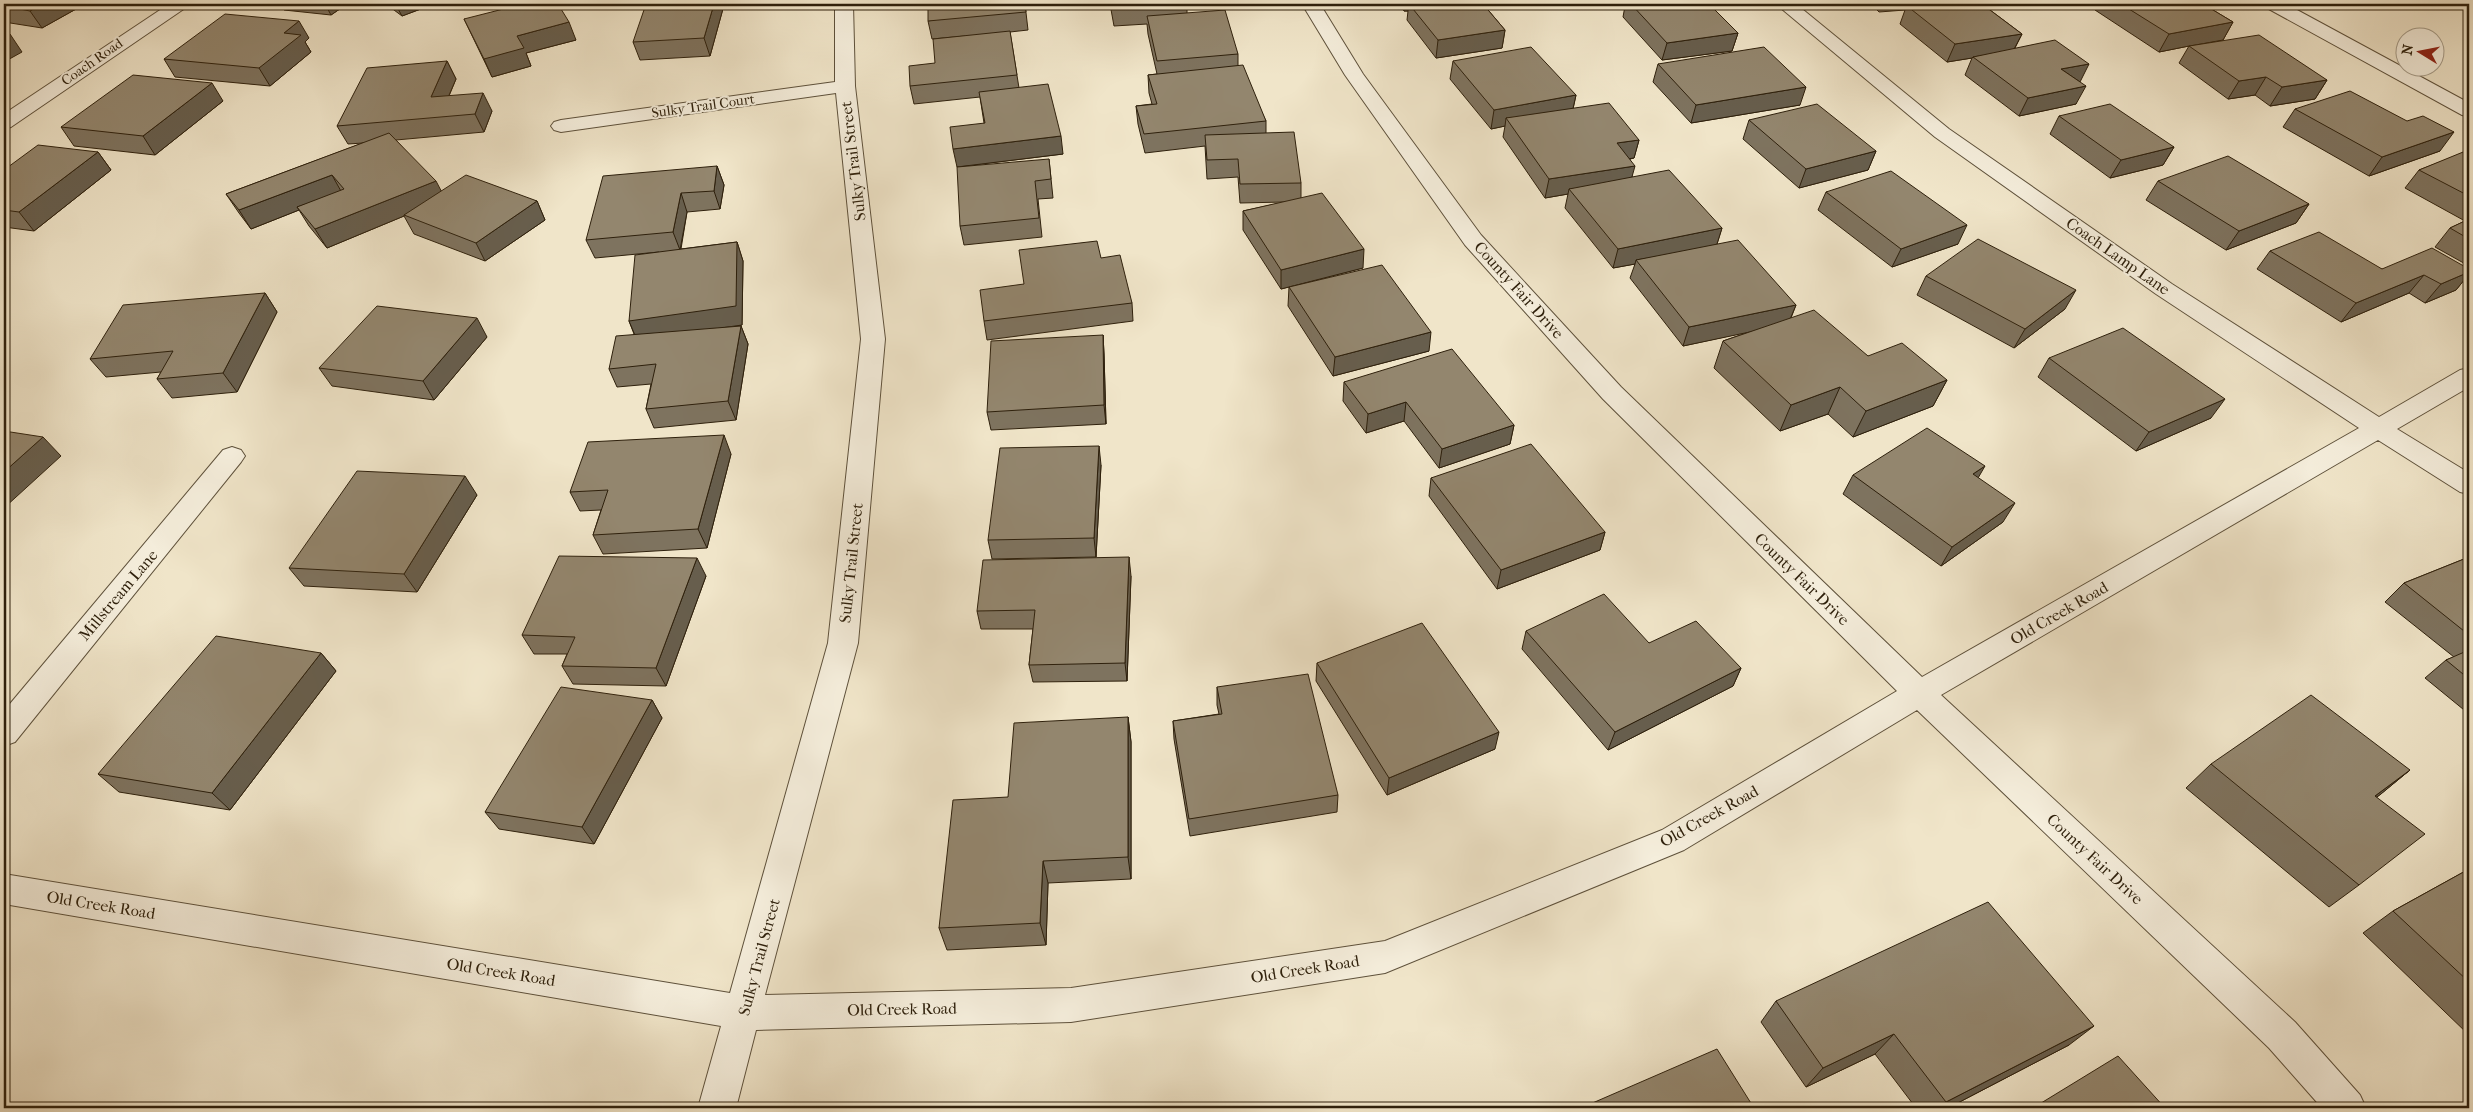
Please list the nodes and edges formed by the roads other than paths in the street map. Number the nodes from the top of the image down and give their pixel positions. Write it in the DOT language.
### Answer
graph roads {
  1 [pos="182,4"];
  2 [pos="844,4"];
  3 [pos="1311,4"];
  4 [pos="1785,4"];
  5 [pos="2273,4"];
  6 [pos="845,86"];
  7 [pos="2469,111"];
  8 [pos="4,123"];
  9 [pos="561,126"];
  10 [pos="2469,376"];
  11 [pos="2379,429"];
  12 [pos="232,456"];
  13 [pos="2469,485"];
  14 [pos="1919,693"];
  15 [pos="4,733"];
  16 [pos="4,889"];
  17 [pos="744,1012"];
  18 [pos="717,1108"];
  19 [pos="2347,1108"];
  1 -- 8 [label="street, Coach Road"];
  2 -- 6 [label="street, Sulky Trail Street"];
  3 -- 14 [label="street, County Fair Drive"];
  4 -- 11 [label="street, Coach Lamp Lane"];
  5 -- 7 [label="street"];
  6 -- 9 [label="street, Sulky Trail Court"];
  6 -- 17 [label="street, Sulky Trail Street"];
  10 -- 11 [label="street, Old Creek Road"];
  11 -- 13 [label="street, Coach Lamp Lane"];
  11 -- 14 [label="street, Old Creek Road"];
  12 -- 15 [label="street, Millstream Lane"];
  14 -- 17 [label="street, Old Creek Road"];
  14 -- 19 [label="street, County Fair Drive"];
  16 -- 17 [label="street, Old Creek Road"];
  17 -- 18 [label="street, Sulky Trail Street"];
}
